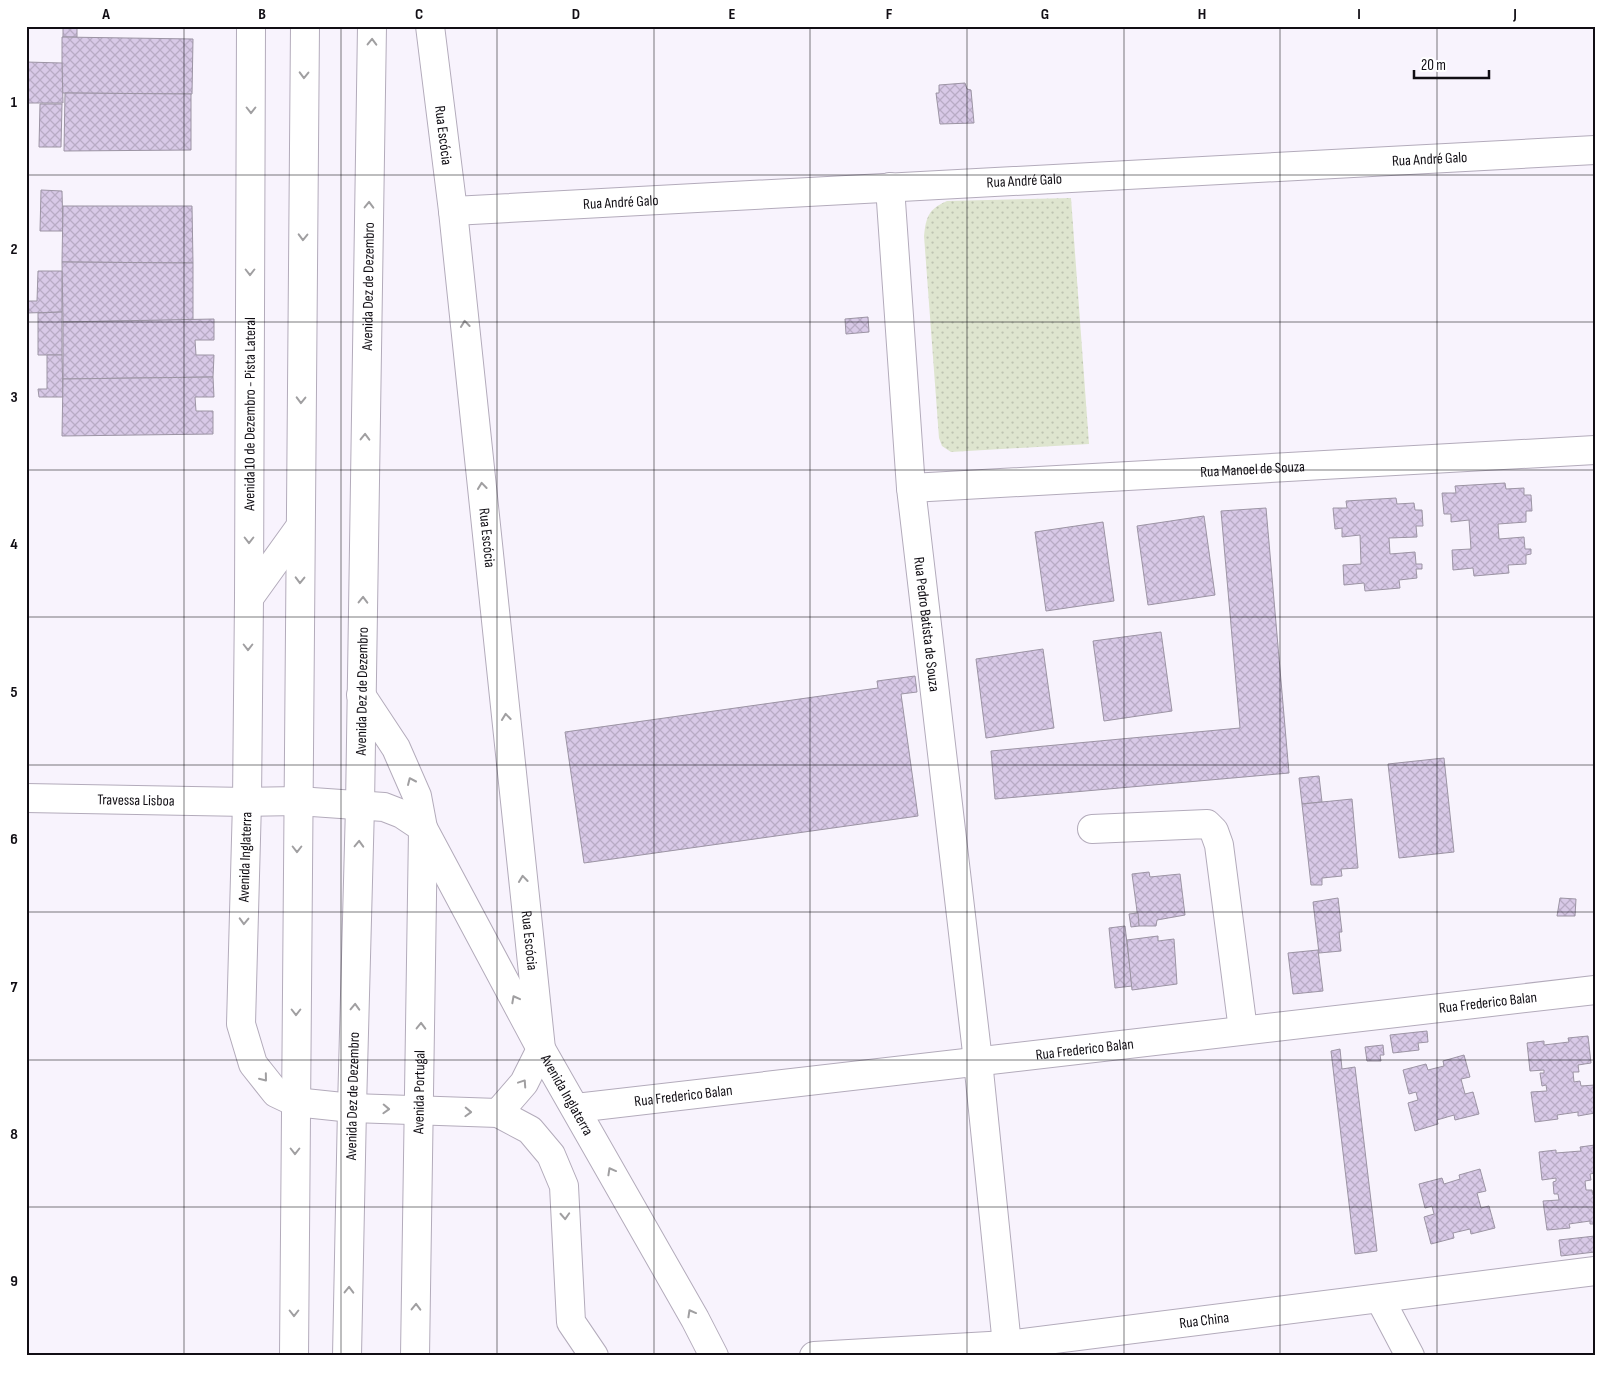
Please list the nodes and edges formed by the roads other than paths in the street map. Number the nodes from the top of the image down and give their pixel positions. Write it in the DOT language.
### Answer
graph roads {
  1 [pos="252,26"];
  2 [pos="304,26"];
  3 [pos="372,26"];
  4 [pos="430,26"];
  5 [pos="1595,150"];
  6 [pos="890,187"];
  7 [pos="454,211"];
  8 [pos="1595,450"];
  9 [pos="912,488"];
  10 [pos="300,527"];
  11 [pos="248,598"];
  12 [pos="361,695"];
  13 [pos="26,798"];
  14 [pos="298,801"];
  15 [pos="247,802"];
  16 [pos="360,806"];
  17 [pos="423,828"];
  18 [pos="1092,829"];
  19 [pos="1595,990"];
  20 [pos="1243,1030"];
  21 [pos="541,1049"];
  22 [pos="978,1061"];
  23 [pos="295,1102"];
  24 [pos="352,1108"];
  25 [pos="576,1108"];
  26 [pos="419,1110"];
  27 [pos="498,1113"];
  28 [pos="1595,1272"];
  29 [pos="1380,1299"];
  30 [pos="571,1322"];
  31 [pos="1007,1345"];
  32 [pos="1079,1346"];
  33 [pos="294,1356"];
  34 [pos="347,1356"];
  35 [pos="415,1356"];
  36 [pos="574,1356"];
  37 [pos="594,1356"];
  38 [pos="714,1356"];
  39 [pos="814,1356"];
  40 [pos="1410,1356"];
  1 -- 11 [label="main road, Avenida 10 de Dezembro - Pista Lateral, one-way"];
  2 -- 10 [label="main road, one-way"];
  12 -- 3 [label="main road, Avenida Dez de Dezembro, one-way"];
  4 -- 7 [label="main road, Rua Escócia"];
  5 -- 6 [label="main road, Rua André Galo"];
  6 -- 7 [label="main road, Rua André Galo"];
  6 -- 9 [label="main road, Rua Pedro Batista de Souza"];
  21 -- 7 [label="main road, Rua Escócia, one-way"];
  8 -- 9 [label="main road, Rua Manoel de Souza"];
  9 -- 22 [label="main road, Rua Pedro Batista de Souza"];
  10 -- 11 [label="main road"];
  10 -- 14 [label="main road, one-way"];
  11 -- 15 [label="main road, Avenida 10 de Dezembro - Pista Lateral, one-way"];
  12 -- 16 [label="main road, Avenida Dez de Dezembro"];
  17 -- 12 [label="main road, one-way"];
  13 -- 15 [label="main road, Travessa Lisboa"];
  14 -- 15 [label="main road, Avenida Inglaterra"];
  14 -- 16 [label="main road, Avenida Inglaterra"];
  14 -- 23 [label="main road, one-way"];
  15 -- 23 [label="main road, Avenida Inglaterra, one-way"];
  16 -- 17 [label="main road, Avenida Inglaterra"];
  24 -- 16 [label="main road, Avenida Dez de Dezembro, one-way"];
  21 -- 17 [label="main road, Avenida Inglaterra, one-way"];
  26 -- 17 [label="main road, Avenida Portugal, one-way"];
  18 -- 20 [label="main road"];
  19 -- 20 [label="main road, Rua Frederico Balan"];
  20 -- 22 [label="main road, Rua Frederico Balan"];
  21 -- 25 [label="main road, Avenida Inglaterra"];
  27 -- 21 [label="main road, one-way"];
  22 -- 25 [label="main road, Rua Frederico Balan"];
  22 -- 31 [label="main road, Rua Pedro Batista de Souza"];
  23 -- 24 [label="main road, Avenida Inglaterra"];
  23 -- 33 [label="main road, one-way"];
  24 -- 26 [label="main road, Avenida Inglaterra, one-way"];
  34 -- 24 [label="main road, Avenida Dez de Dezembro, one-way"];
  38 -- 25 [label="main road, Avenida Inglaterra, one-way"];
  26 -- 27 [label="main road, Avenida Inglaterra, one-way"];
  35 -- 26 [label="main road, Avenida Portugal, one-way"];
  27 -- 30 [label="main road, Avenida Inglaterra, one-way"];
  28 -- 29 [label="main road, Rua China"];
  29 -- 32 [label="main road, Rua China"];
  29 -- 40 [label="main road"];
  30 -- 36 [label="main road"];
  30 -- 37 [label="main road"];
  31 -- 32 [label="main road, Rua China"];
  31 -- 39 [label="main road, Rua China"];
}
